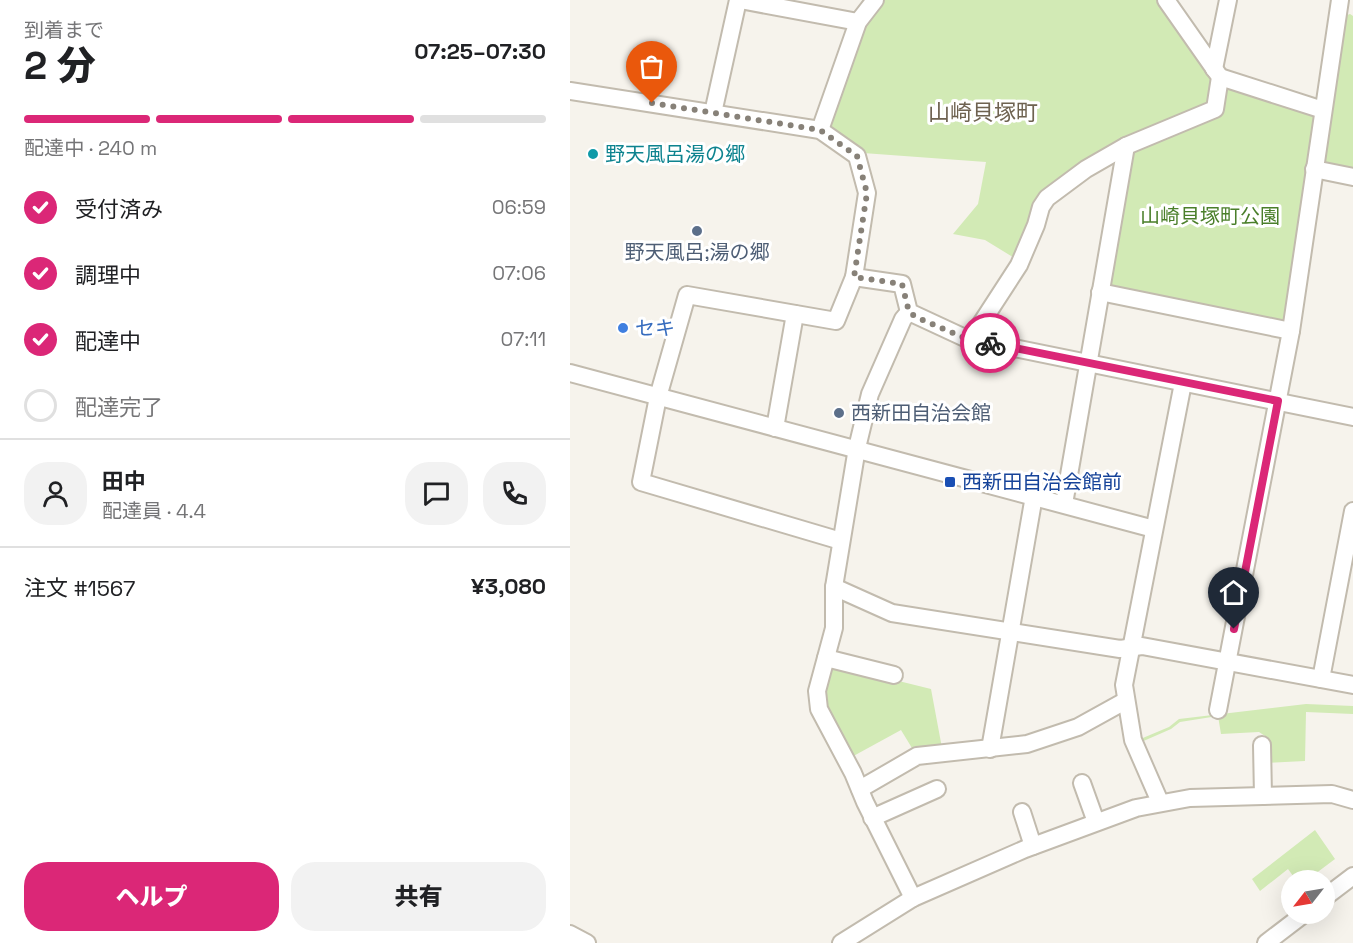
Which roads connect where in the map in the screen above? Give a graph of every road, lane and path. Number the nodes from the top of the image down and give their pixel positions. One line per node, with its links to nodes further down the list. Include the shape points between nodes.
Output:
1 (739, 0): 6 (street); 10 (street)
2 (874, 0): 6 (street)
3 (1166, 0): 7 (street)
4 (1228, 0): 7 (street)
5 (1347, 3): 9 (street)
6 (858, 22): 11 (street)
7 (1217, 73): 9 (street); 12 (street, via 1215,109)
8 (570, 91): 10 (street)
9 (1323, 110): 13 (street)
10 (713, 113): 11 (street)
11 (820, 130): 15 (street, via 857,156 867,193)
12 (1126, 146): 16 (street); 20 (street, via 1047,198 1019,265)
13 (1314, 169): 14 (street); 19 (street)
14 (1353, 177)
15 (854, 277): 17 (street, via 902,284); 18 (street, via 836,321)
16 (1100, 292): 19 (street); 21 (street)
17 (909, 312): 20 (street); 28 (street, via 870,394)
18 (795, 314): 24 (street, via 687,295); 27 (street)
19 (1291, 331): 25 (street)
20 (971, 339): 21 (street)
21 (1090, 363): 23 (street); 30 (street)
22 (570, 373): 24 (street)
23 (1183, 383): 25 (street); 32 (street)
24 (658, 397): 27 (street); 33 (street, via 642,482)
25 (1278, 401): 26 (street); 38 (street)
26 (1353, 417)
27 (775, 428): 28 (street)
28 (857, 448): 29 (street); 33 (street)
29 (1035, 496): 30 (street); 35 (street)
30 (1064, 504): 32 (street)
31 (1353, 511): 40 (street)
32 (1155, 528): 36 (street)
33 (841, 541): 34 (street)
34 (834, 587): 35 (street, via 892,613); 37 (street, via 834,628)
35 (1011, 632): 36 (street); 45 (street)
36 (1131, 648): 38 (street, via 1142,646); 42 (street)
37 (826, 658): 39 (street); 47 (street, via 817,691 819,709)
38 (1227, 662): 40 (street); 43 (street)
39 (894, 675)
40 (1322, 679): 41 (street)
41 (1353, 685)
42 (1125, 700): 45 (street, via 1055,736); 51 (street, via 1133,740)
43 (1218, 710)
44 (1262, 746): 49 (street)
45 (990, 749): 47 (street, via 918,756)
46 (1082, 783): 54 (street)
47 (860, 789): 53 (street)
48 (937, 789): 53 (street)
49 (1263, 796): 50 (street, via 1332,794); 51 (street)
50 (1353, 800)
51 (1160, 802): 54 (street)
52 (1022, 812): 55 (street)
53 (872, 818): 58 (street)
54 (1096, 822): 55 (street)
55 (1033, 846): 58 (street)
56 (1353, 876): 57 (street)
57 (1335, 890)
58 (913, 898): 62 (street)
59 (1291, 924): 63 (street)
60 (570, 934): 61 (street)
61 (587, 943)
62 (842, 943)
63 (1266, 943)

